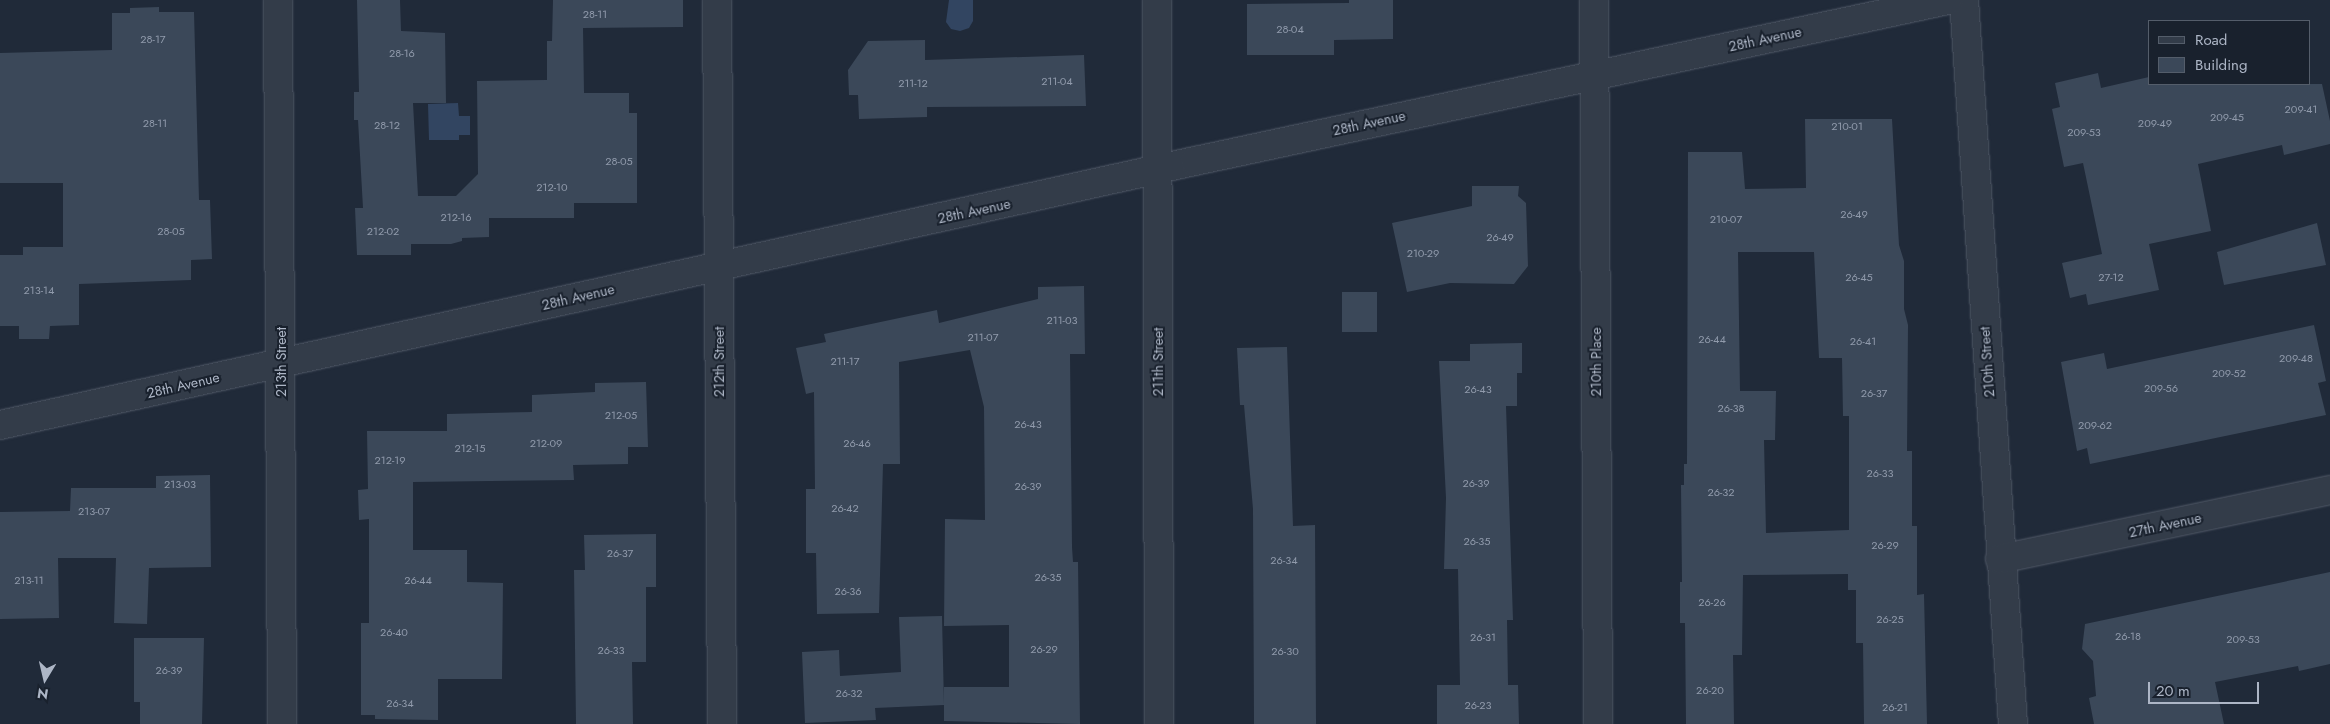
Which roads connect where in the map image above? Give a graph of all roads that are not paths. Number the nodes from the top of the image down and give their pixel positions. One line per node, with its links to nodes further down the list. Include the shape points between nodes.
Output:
1 (278, 0): 10 (street, 213th Street)
2 (717, 0): 9 (street, 212th Street)
3 (1156, 0): 8 (street, 211th Street)
4 (1594, 0): 7 (street, 210th Place)
5 (1948, 0): 7 (street, 28th Avenue)
6 (1964, 0): 13 (street, 210th Street)
7 (1594, 75): 8 (street, 28th Avenue); 17 (street, 210th Place)
8 (1158, 170): 9 (street, 28th Avenue); 16 (street, 211th Street)
9 (718, 266): 10 (street, 28th Avenue); 15 (street, 212th Street)
10 (281, 363): 11 (street, 28th Avenue); 14 (street, 213th Street)
11 (0, 426)
12 (2330, 490): 13 (street, 27th Avenue)
13 (2000, 559): 18 (street, 210th Street)
14 (282, 724)
15 (722, 724)
16 (1159, 724)
17 (1598, 724)
18 (2012, 724)

